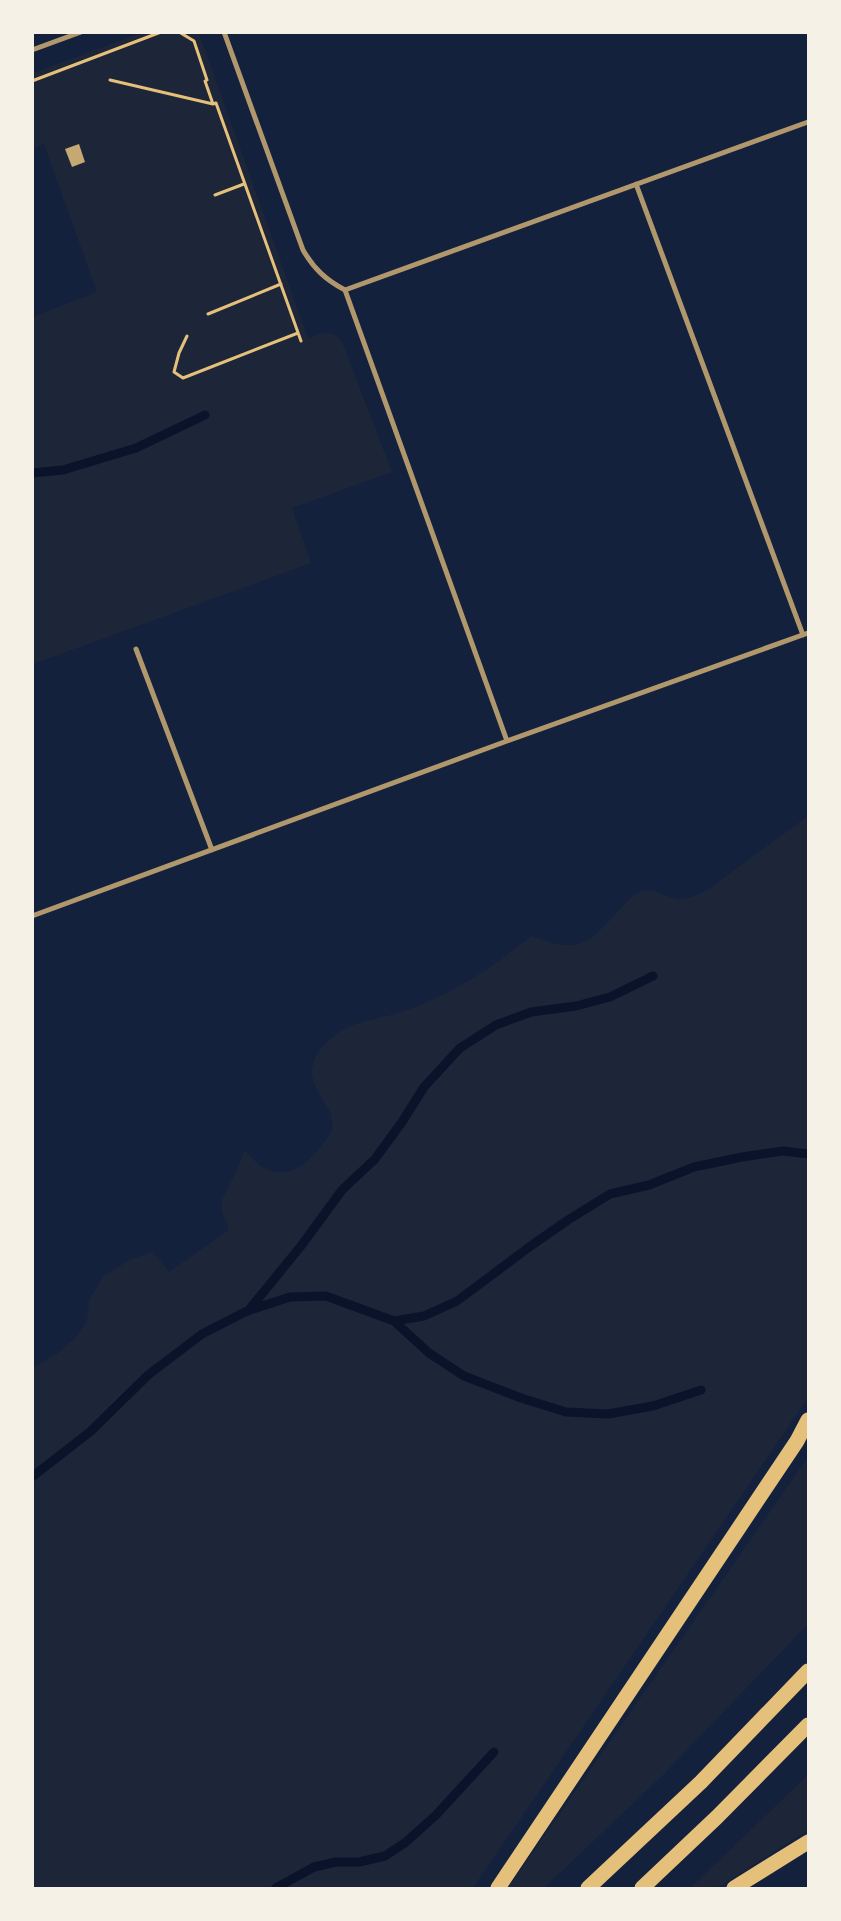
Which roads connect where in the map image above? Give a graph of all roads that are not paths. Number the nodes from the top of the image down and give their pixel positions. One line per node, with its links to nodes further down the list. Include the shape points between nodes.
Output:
1 (81, 32): 3 (street)
2 (224, 32): 6 (street, via 303,250 320,274)
3 (32, 50)
4 (808, 122): 5 (street)
5 (636, 184): 6 (street); 7 (street)
6 (345, 290): 9 (street)
7 (806, 634): 9 (street)
8 (136, 649): 10 (street)
9 (507, 741): 10 (street)
10 (212, 850): 11 (street)
11 (32, 916)
12 (808, 1420): 16 (highway)
13 (808, 1671): 17 (highway, via 700,1782)
14 (808, 1725): 18 (highway)
15 (808, 1842): 19 (highway)
16 (498, 1888)
17 (588, 1888)
18 (642, 1888)
19 (734, 1888)

